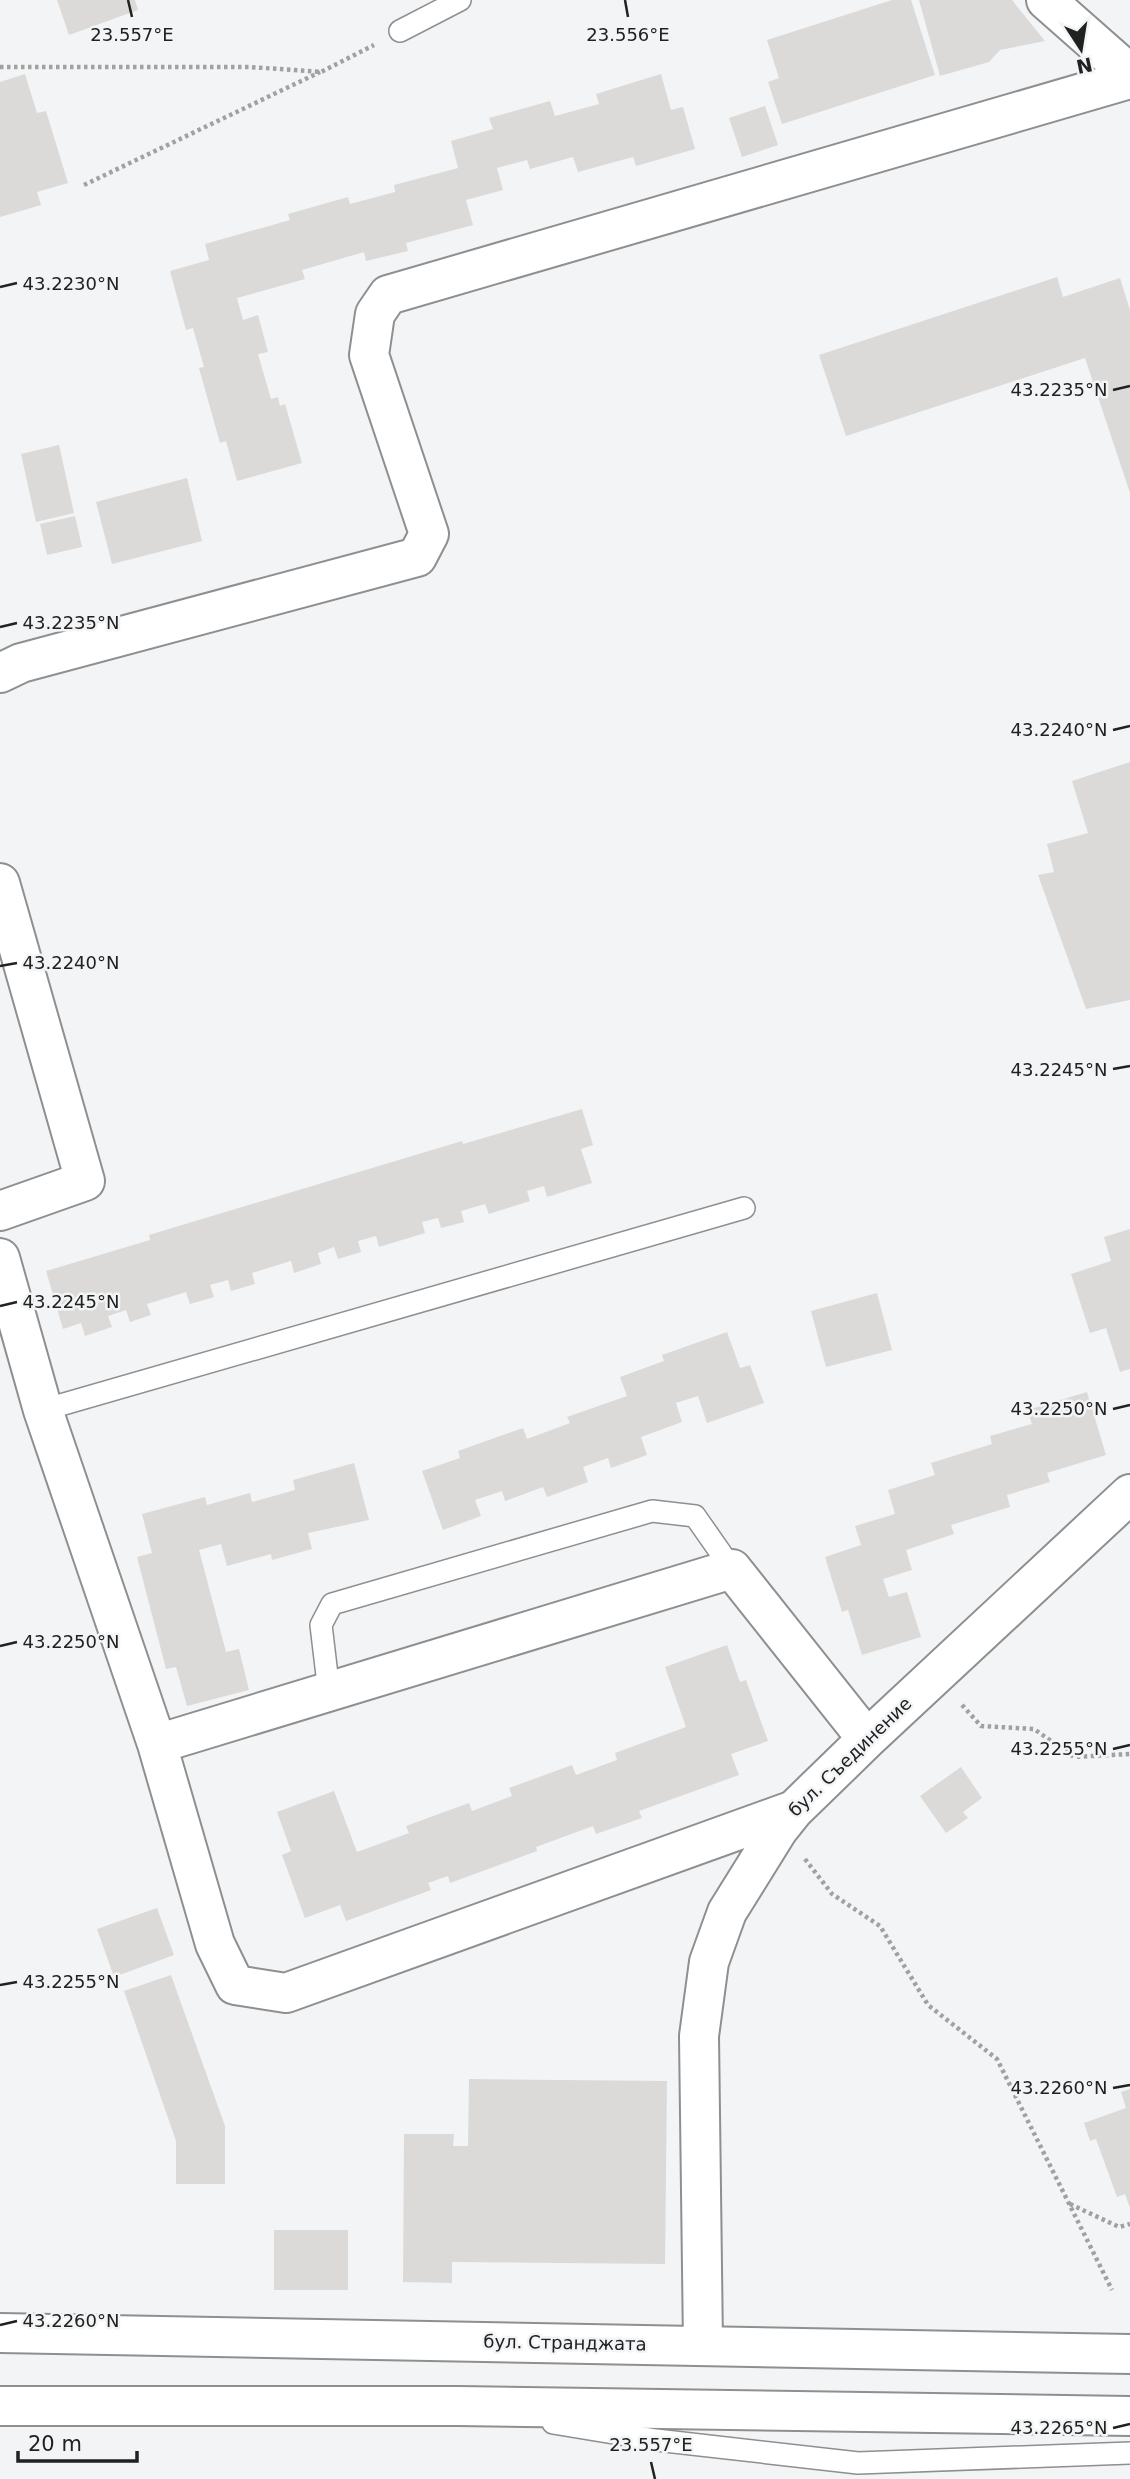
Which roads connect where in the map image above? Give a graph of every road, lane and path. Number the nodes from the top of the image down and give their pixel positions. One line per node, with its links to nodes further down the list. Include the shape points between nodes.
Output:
1 (460, 0): 3 (lane)
2 (1046, 0): 6 (street)
3 (401, 31): 5 (path)
4 (0, 67): 5 (path, via 250,67)
5 (321, 72): 7 (path)
6 (1130, 77): 8 (street, via 388,295 375,314 369,355 429,534 417,557 21,663)
7 (84, 185)
8 (0, 673)
9 (0, 883): 11 (street, via 85,1181)
10 (744, 1208): 13 (lane)
11 (0, 1210)
12 (0, 1258): 13 (street)
13 (43, 1410): 19 (street)
14 (1130, 1494): 16 (street, бул. Съединение)
15 (732, 1569): 17 (street); 17 (lane, via 695,1516 652,1511 332,1604 321,1625); 18 (street)
16 (935, 1676): 18 (street, бул. Съединение); 20 (path, via 981,1726 1034,1729 1074,1757)
17 (329, 1692): 19 (street)
18 (867, 1739): 21 (street, бул. Съединение)
19 (156, 1744): 21 (street, via 215,1944 234,1985 286,1993)
20 (1130, 1754)
21 (786, 1820): 22 (path, via 832,1894 880,1926 928,2005 997,2059); 26 (street, бул. Съединение, via 727,1912 709,1962 699,2036)
22 (1069, 2204): 23 (path, via 1119,2227); 24 (path)
23 (1130, 2224)
24 (1112, 2290)
25 (0, 2333): 26 (street, бул. Странджата)
26 (703, 2345): 27 (street, бул. Странджата)
27 (1130, 2354)
28 (0, 2406): 29 (street)
29 (458, 2406): 30 (street); 32 (lane)
30 (1130, 2416)
31 (1130, 2453): 32 (lane)
32 (858, 2471)

